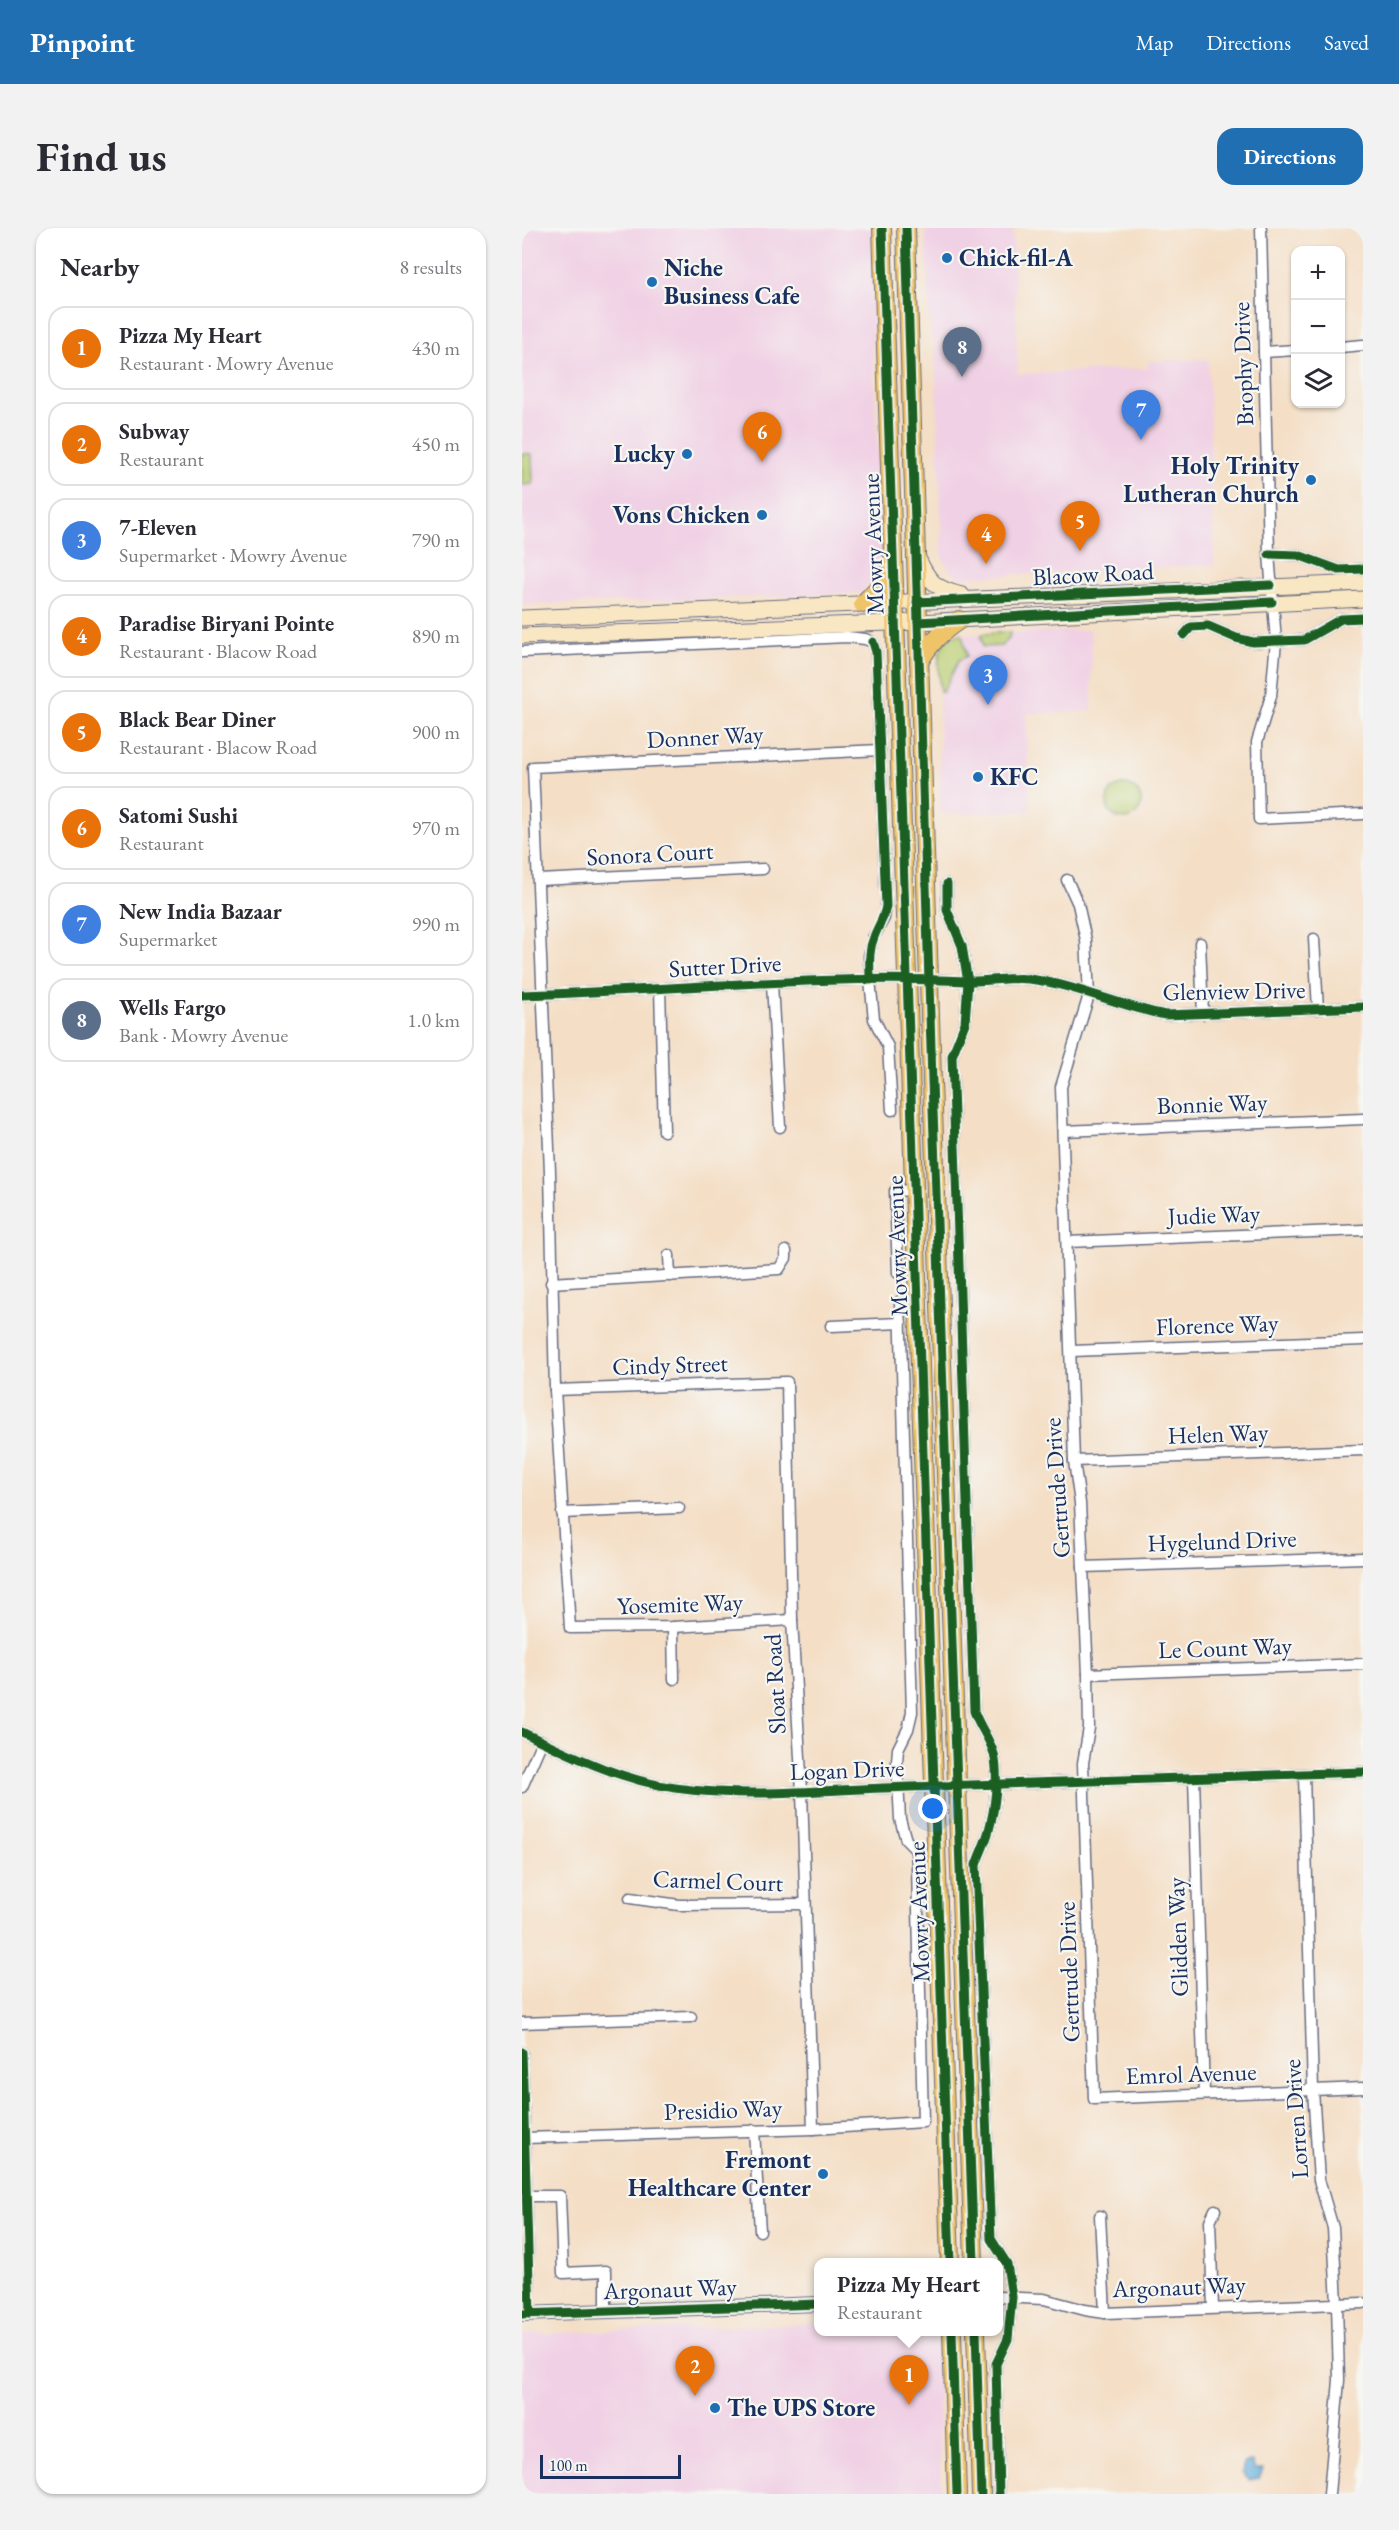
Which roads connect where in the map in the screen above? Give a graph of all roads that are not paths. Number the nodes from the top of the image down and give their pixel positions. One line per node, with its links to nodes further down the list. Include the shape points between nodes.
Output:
1 (882, 228): 5 (main road, Mowry Avenue)
2 (892, 228): 6 (main road, via 895,284 901,302)
3 (906, 228): 6 (main road, Mowry Avenue)
4 (1261, 228): 10 (street, Brophy Drive)
5 (884, 295): 11 (main road, via 898,309 900,372); 14 (main road, Mowry Avenue)
6 (909, 307): 11 (main road, Mowry Avenue)
7 (1363, 345): 8 (street)
8 (1345, 347)
9 (1291, 350): 10 (street)
10 (1264, 352): 13 (street, Brophy Drive)
11 (912, 430): 12 (main road, Mowry Avenue)
12 (916, 553): 18 (main road, via 925,574 939,588); 20 (main road, Mowry Avenue)
13 (1269, 555): 15 (street, via 1298,555 1339,570); 17 (street, Brophy Drive)
14 (893, 564): 22 (main road, Mowry Avenue); 23 (main road, via 884,582)
15 (1363, 569)
16 (1363, 583): 17 (main road, Blacow Road)
17 (1271, 585): 18 (main road, Blacow Road); 21 (street, Brophy Drive)
18 (985, 598): 20 (main road, Blacow Road)
19 (1363, 599): 21 (main road, Blacow Road)
20 (917, 602): 22 (main road, Blacow Road); 27 (main road, Mowry Avenue)
21 (1272, 602): 26 (main road, Blacow Road); 31 (street, Brophy Drive)
22 (894, 603): 23 (main road, Blacow Road); 28 (main road, Mowry Avenue)
23 (863, 604): 24 (main road, Blacow Road)
24 (522, 618)
25 (1363, 618): 31 (street, via 1341,619 1304,640)
26 (960, 620): 27 (main road, Blacow Road); 33 (main road, via 940,632)
27 (918, 622): 28 (main road, Blacow Road); 33 (main road, Mowry Avenue)
28 (895, 623): 30 (main road, Blacow Road); 43 (main road, Mowry Avenue)
29 (1184, 635): 31 (street, via 1191,627 1208,627 1236,639)
30 (522, 636)
31 (1276, 641): 35 (street, Brophy Drive, via 1271,696 1257,742 1259,819)
32 (522, 652): 34 (street, Mowry Avenue, via 865,639 873,642 876,652)
33 (920, 663): 42 (main road, Mowry Avenue)
34 (880, 750): 37 (street, Donner Way, via 532,766); 44 (street, Mowry Avenue, via 886,906 869,956)
35 (1363, 814)
36 (763, 869): 37 (street, Sonora Court)
37 (539, 880): 48 (street)
38 (1067, 880): 50 (street, Gertrude Drive, via 1078,904 1086,940)
39 (947, 884): 45 (street, via 947,910 962,946)
40 (1314, 939): 52 (street)
41 (1200, 943): 53 (street)
42 (930, 978): 43 (street, Sutter Drive); 45 (street, Glenview Drive); 91 (main road, Mowry Avenue)
43 (907, 979): 44 (street, Sutter Drive); 92 (main road, Mowry Avenue)
44 (870, 980): 46 (street, Sutter Drive); 54 (street, Mowry Avenue, via 871,1010 888,1047)
45 (968, 981): 50 (street, Glenview Drive, via 1027,979); 89 (street, via 967,1013 952,1056 974,1711 993,1752)
46 (772, 983): 47 (street, Sutter Drive); 56 (street)
47 (660, 989): 48 (street, Sutter Drive); 57 (street)
48 (542, 994): 49 (street, Sutter Drive); 64 (street)
49 (522, 995)
50 (1089, 995): 53 (street, Glenview Drive, via 1165,1015); 58 (street, Gertrude Drive, via 1061,1087)
51 (1363, 1007): 52 (street, Glenview Drive)
52 (1318, 1009): 53 (street, Glenview Drive)
53 (1203, 1014)
54 (892, 1110)
55 (1363, 1119): 58 (street, Bonnie Way)
56 (780, 1126)
57 (664, 1131)
58 (1063, 1131): 60 (street, Gertrude Drive)
59 (1363, 1230): 60 (street, Judie Way)
60 (1067, 1242): 69 (street, Gertrude Drive)
61 (786, 1251): 63 (street, via 779,1269)
62 (669, 1255): 63 (street)
63 (669, 1276): 64 (street)
64 (551, 1283): 71 (street)
65 (900, 1301): 66 (street, Mowry Avenue)
66 (901, 1323): 67 (street); 93 (street, Mowry Avenue, via 912,1712 898,1749)
67 (831, 1326)
68 (1363, 1340): 69 (street, Florence Way)
69 (1072, 1351): 73 (street, Gertrude Drive)
70 (787, 1382): 71 (street, Cindy Street); 78 (street, Sloat Road)
71 (555, 1390): 75 (street)
72 (1363, 1450): 73 (street, Helen Way)
73 (1074, 1461): 77 (street, Gertrude Drive)
74 (679, 1508): 75 (street)
75 (562, 1513): 79 (street, Yosemite Way, via 570,1628)
76 (1363, 1558): 77 (street, Hygelund Drive)
77 (1083, 1567): 81 (street, Gertrude Drive)
78 (792, 1620): 79 (street, Yosemite Way); 94 (street, Sloat Road)
79 (673, 1627): 82 (street)
80 (1363, 1664): 81 (street, Le Count Way)
81 (1088, 1674): 88 (street, Gertrude Drive)
82 (674, 1679)
83 (522, 1732): 84 (street, Logan Drive)
84 (542, 1741): 90 (street); 94 (street, Logan Drive, via 601,1768 673,1788)
85 (1363, 1772): 86 (street, Logan Drive)
86 (1304, 1774): 87 (street, Logan Drive); 101 (street, Lorren Drive)
87 (1194, 1778): 88 (street, Logan Drive); 102 (street, Glidden Way)
88 (1084, 1783): 89 (street, Logan Drive); 103 (street, Gertrude Drive)
89 (994, 1784): 91 (street, Logan Drive); 115 (street, via 988,1832 976,1865 991,2239 1007,2264)
90 (522, 1786)
91 (957, 1786): 92 (street, Logan Drive); 113 (main road, Mowry Avenue)
92 (934, 1787): 93 (street, Logan Drive); 112 (main road, Mowry Avenue)
93 (898, 1788): 94 (street, Logan Drive); 104 (street, Mowry Avenue, via 906,1840 916,1850)
94 (802, 1792): 96 (street, Sloat Road)
95 (630, 1898): 96 (street, Carmel Court, via 679,1905)
96 (804, 1904): 105 (street, Sloat Road)
97 (691, 2017): 98 (street)
98 (522, 2023)
99 (522, 2052): 107 (street)
100 (1363, 2088): 101 (street, Emrol Avenue)
101 (1313, 2090): 102 (street, Emrol Avenue); 116 (street, Lorren Drive, via 1319,2180 1333,2228)
102 (1204, 2094): 103 (street, Emrol Avenue)
103 (1094, 2099)
104 (923, 2122): 105 (street, Presidio Way)
105 (813, 2128): 106 (street, Presidio Way)
106 (754, 2130): 107 (street, Presidio Way); 111 (street)
107 (525, 2138): 108 (street)
108 (525, 2192): 120 (street, via 560,2196 563,2273 606,2271); 122 (street)
109 (1215, 2210): 119 (street, via 1210,2221)
110 (1100, 2216): 121 (street)
111 (760, 2231)
112 (950, 2258)
113 (974, 2258)
114 (1003, 2297): 115 (street, Argonaut Way)
115 (1012, 2297): 121 (street, Argonaut Way, via 1044,2299); 127 (street, via 1008,2339 996,2364)
116 (1337, 2303): 117 (street, Argonaut Way); 119 (street, Argonaut Way); 128 (street, Lorren Drive, via 1339,2380)
117 (1363, 2303)
118 (814, 2304): 120 (street, Argonaut Way)
119 (1213, 2308): 121 (street, Argonaut Way)
120 (606, 2311): 122 (street, Argonaut Way)
121 (1105, 2313)
122 (526, 2314)
123 (952, 2336): 125 (main road)
124 (976, 2336): 126 (main road)
125 (957, 2494)
126 (981, 2494)
127 (999, 2494)
128 (1329, 2494)

